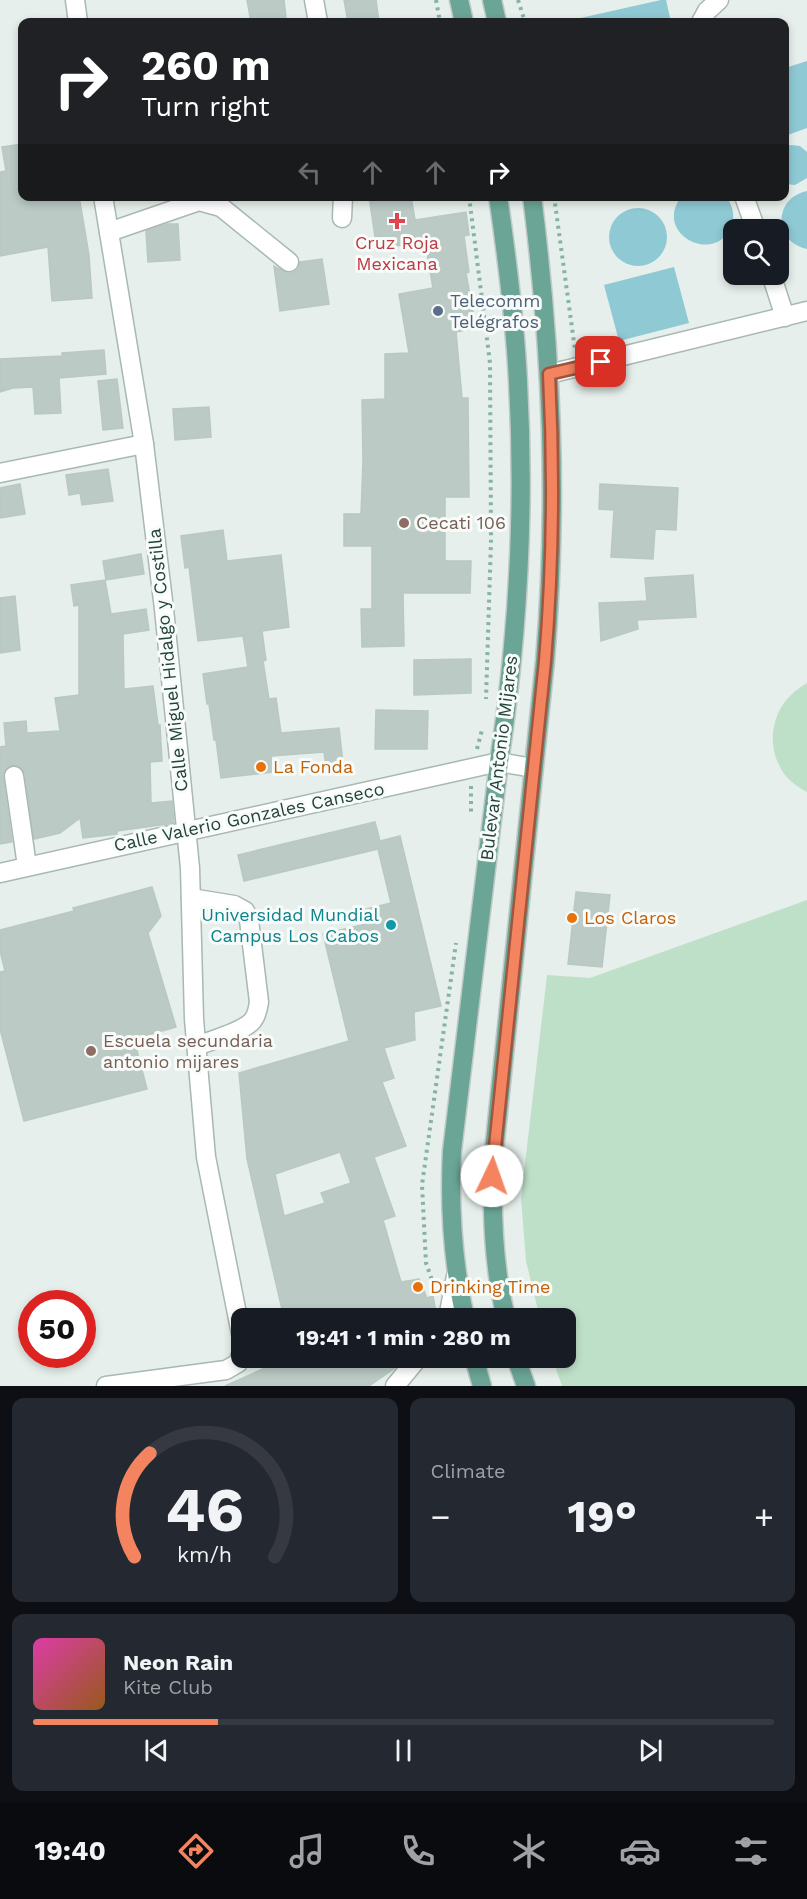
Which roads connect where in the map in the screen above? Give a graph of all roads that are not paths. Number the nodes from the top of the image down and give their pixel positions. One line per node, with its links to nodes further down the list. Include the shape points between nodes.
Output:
1 (75, 0): 6 (street)
2 (314, 0): 7 (street)
3 (459, 0): 8 (main road)
4 (492, 0): 9 (main road)
5 (719, 0): 10 (street)
6 (77, 18)
7 (317, 18)
8 (463, 18)
9 (496, 18)
10 (704, 18)
11 (104, 201): 18 (street, Calle Miguel Hidalgo y Costilla)
12 (343, 201): 16 (street)
13 (499, 201): 26 (main road, Bulevar Antonio Mijares, via 518,381 520,486 516,606)
14 (533, 201): 23 (main road, Bulevar Antonio Mijares)
15 (746, 201): 17 (street)
16 (342, 218)
17 (752, 219)
18 (109, 232): 19 (street, via 199,201 220,207); 24 (street, Calle Miguel Hidalgo y Costilla)
19 (289, 262)
20 (775, 285): 22 (street)
21 (807, 312): 22 (street)
22 (785, 317): 23 (street)
23 (549, 374): 27 (main road, Bulevar Antonio Mijares, via 551,584)
24 (144, 444): 25 (street); 29 (street, Calle Miguel Hidalgo y Costilla)
25 (0, 473)
26 (499, 762): 27 (street); 29 (street, Calle Valerio Gonzales Canseco); 34 (main road, Bulevar Antonio Mijares, via 452,1151)
27 (533, 768): 38 (main road, Bulevar Antonio Mijares, via 493,1168 495,1237)
28 (14, 776): 30 (street)
29 (186, 831): 30 (street, Calle Valerio Gonzales Canseco); 32 (street, Calle Miguel Hidalgo y Costilla)
30 (27, 866): 31 (street, Calle Valerio Gonzales Canseco)
31 (0, 873)
32 (191, 897): 33 (street, Calle Miguel Hidalgo y Costilla); 33 (street, via 234,905 245,911 259,1002 252,1022)
33 (197, 1046): 35 (street, Calle Miguel Hidalgo y Costilla, via 206,1157)
34 (456, 1276): 36 (street); 37 (main road, Bulevar Antonio Mijares)
35 (236, 1308)
36 (450, 1308)
37 (463, 1308)
38 (505, 1308)
39 (231, 1367): 43 (street)
40 (411, 1368): 44 (street)
41 (477, 1368): 45 (main road)
42 (520, 1368): 46 (main road)
43 (106, 1386)
44 (395, 1386)
45 (482, 1386)
46 (526, 1386)

